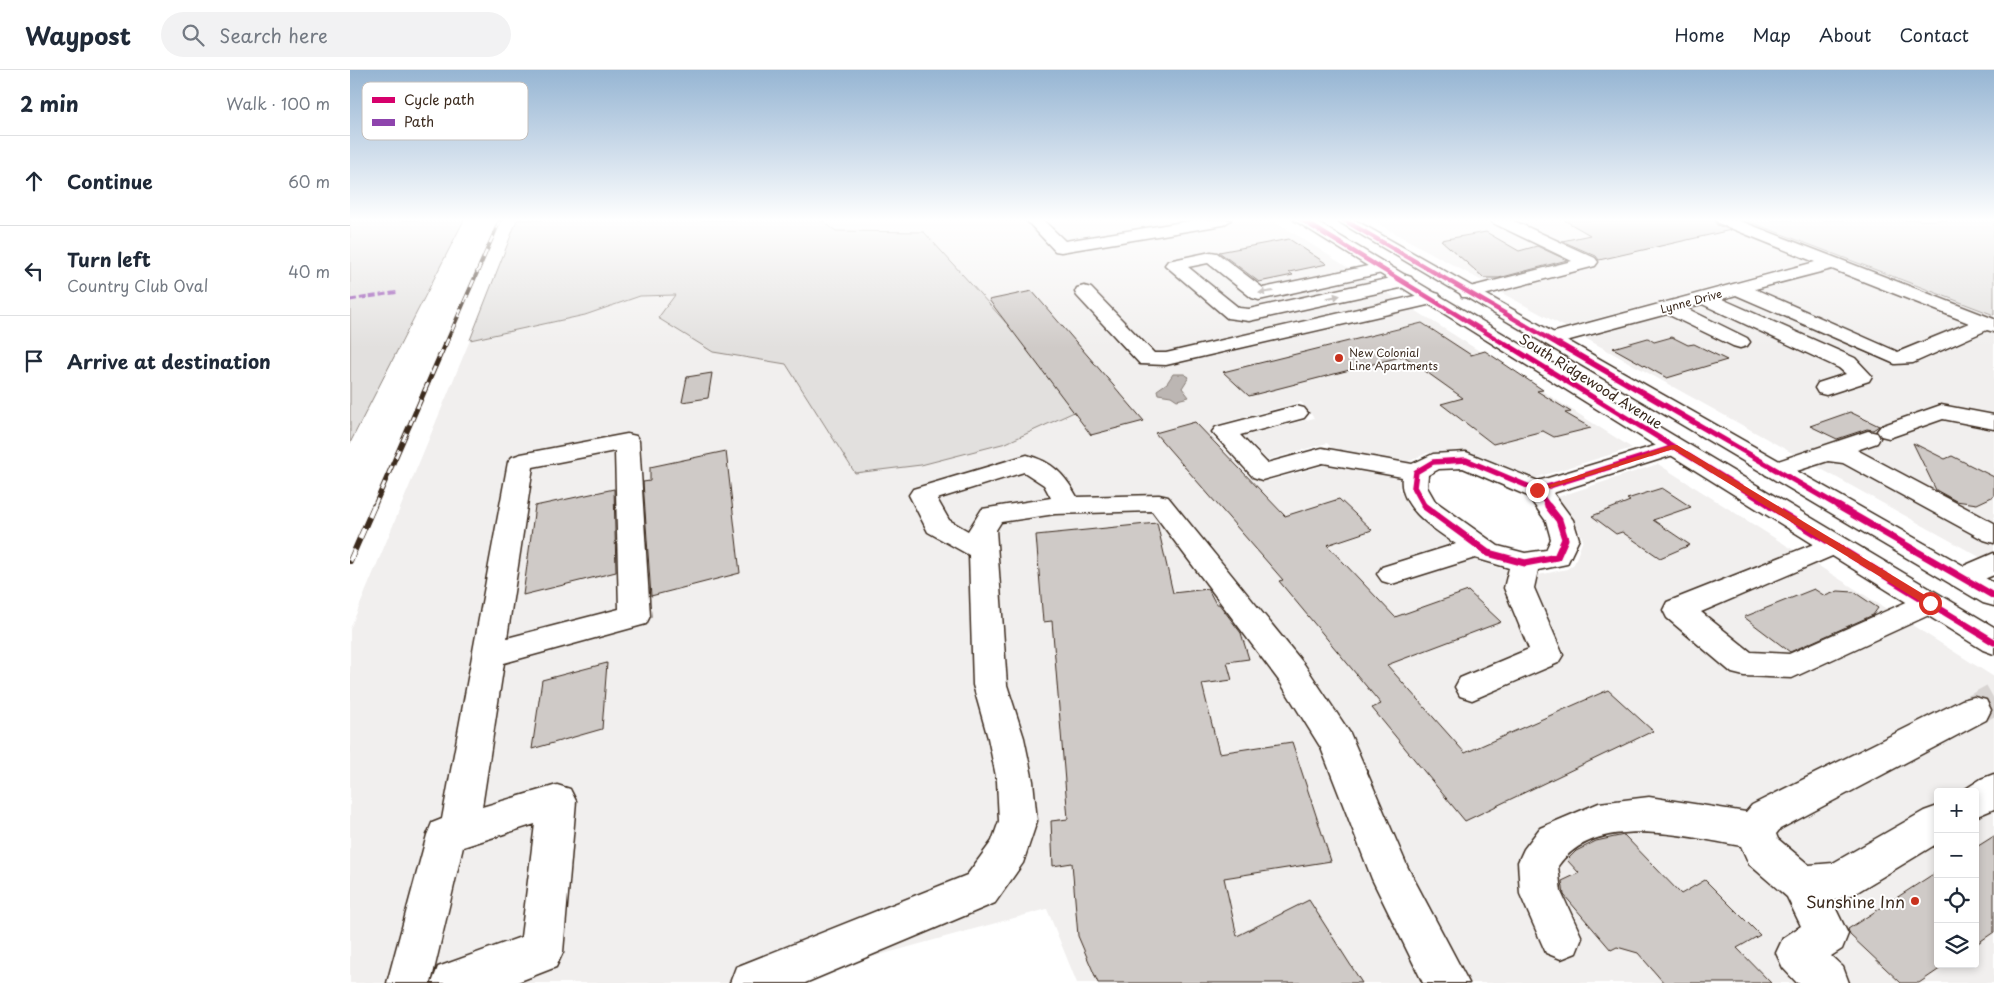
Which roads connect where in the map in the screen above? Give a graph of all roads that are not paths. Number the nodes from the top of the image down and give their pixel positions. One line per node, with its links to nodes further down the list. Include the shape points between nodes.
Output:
1 (1185, 263): 8 (street, one-way to 8, via 1174,265 1234,314 1249,315)
2 (1218, 263): 7 (street, one-way to 2, via 1259,294)
3 (1373, 263): 7 (street, South Ridgewood Avenue)
4 (1417, 263): 11 (street, South Ridgewood Avenue)
5 (1587, 263): 11 (street)
6 (1832, 263): 9 (street, Lynne Drive); 15 (street)
7 (1382, 268): 8 (street, South Ridgewood Avenue)
8 (1405, 281): 13 (street, South Ridgewood Avenue)
9 (1736, 288): 12 (street, Lynne Drive); 15 (street, via 1895,358 1905,358)
10 (1084, 292): 13 (street, via 1148,359 1166,359)
11 (1469, 293): 16 (street, South Ridgewood Avenue)
12 (1703, 297): 14 (street, Lynne Drive); 18 (street, via 1847,363 1861,376)
13 (1432, 298): 21 (street, South Ridgewood Avenue)
14 (1668, 307): 16 (street, Lynne Drive); 17 (street)
15 (1990, 325)
16 (1551, 339): 23 (street, South Ridgewood Avenue)
17 (1740, 342)
18 (1826, 388)
19 (1296, 413): 24 (street, via 1224,432 1262,472 1322,455)
20 (1994, 422): 22 (street, via 1941,412)
21 (1674, 447): 25 (street); 28 (street, South Ridgewood Avenue)
22 (1826, 453): 23 (street); 27 (street, via 1849,456)
23 (1776, 470): 34 (street, South Ridgewood Avenue)
24 (1416, 472): 25 (street, via 1433,462 1466,460); 29 (street, via 1414,487 1424,506)
25 (1537, 490): 31 (street, via 1559,520 1565,539 1557,557)
26 (1068, 505): 30 (street, via 992,515 982,530); 30 (street, via 1055,480 1027,463 922,494 938,526); 51 (street, via 1159,503 1292,673 1337,744 1392,879)
27 (1994, 534)
28 (1834, 544): 36 (street, South Ridgewood Avenue); 36 (street, via 1678,610 1744,664 1792,666)
29 (1478, 547): 31 (street); 33 (street)
30 (984, 550): 50 (street, via 990,685 1015,781 1018,821 1008,850 981,889)
31 (1525, 563): 39 (street, via 1519,588 1547,655)
32 (1994, 563): 34 (street)
33 (1392, 574)
34 (1962, 578): 35 (street, South Ridgewood Avenue)
35 (1994, 596)
36 (1930, 603): 37 (street, South Ridgewood Avenue)
37 (1994, 642)
38 (489, 655): 38 (street, via 521,462 627,441 634,616); 44 (street)
39 (1472, 687)
40 (1974, 710): 45 (street, via 1766,817)
41 (1994, 790): 42 (street)
42 (1979, 799)
43 (1934, 825): 46 (street, via 1840,881)
44 (459, 831): 48 (street, via 446,835); 49 (street, via 557,801 541,952)
45 (1755, 831): 46 (street, via 1763,851); 47 (street, via 1649,814 1599,820 1554,840 1538,862 1541,894)
46 (1801, 884): 52 (street, via 1827,934 1798,953)
47 (1561, 938)
48 (409, 983)
49 (454, 983)
50 (752, 983)
51 (1447, 983)
52 (1827, 983)

